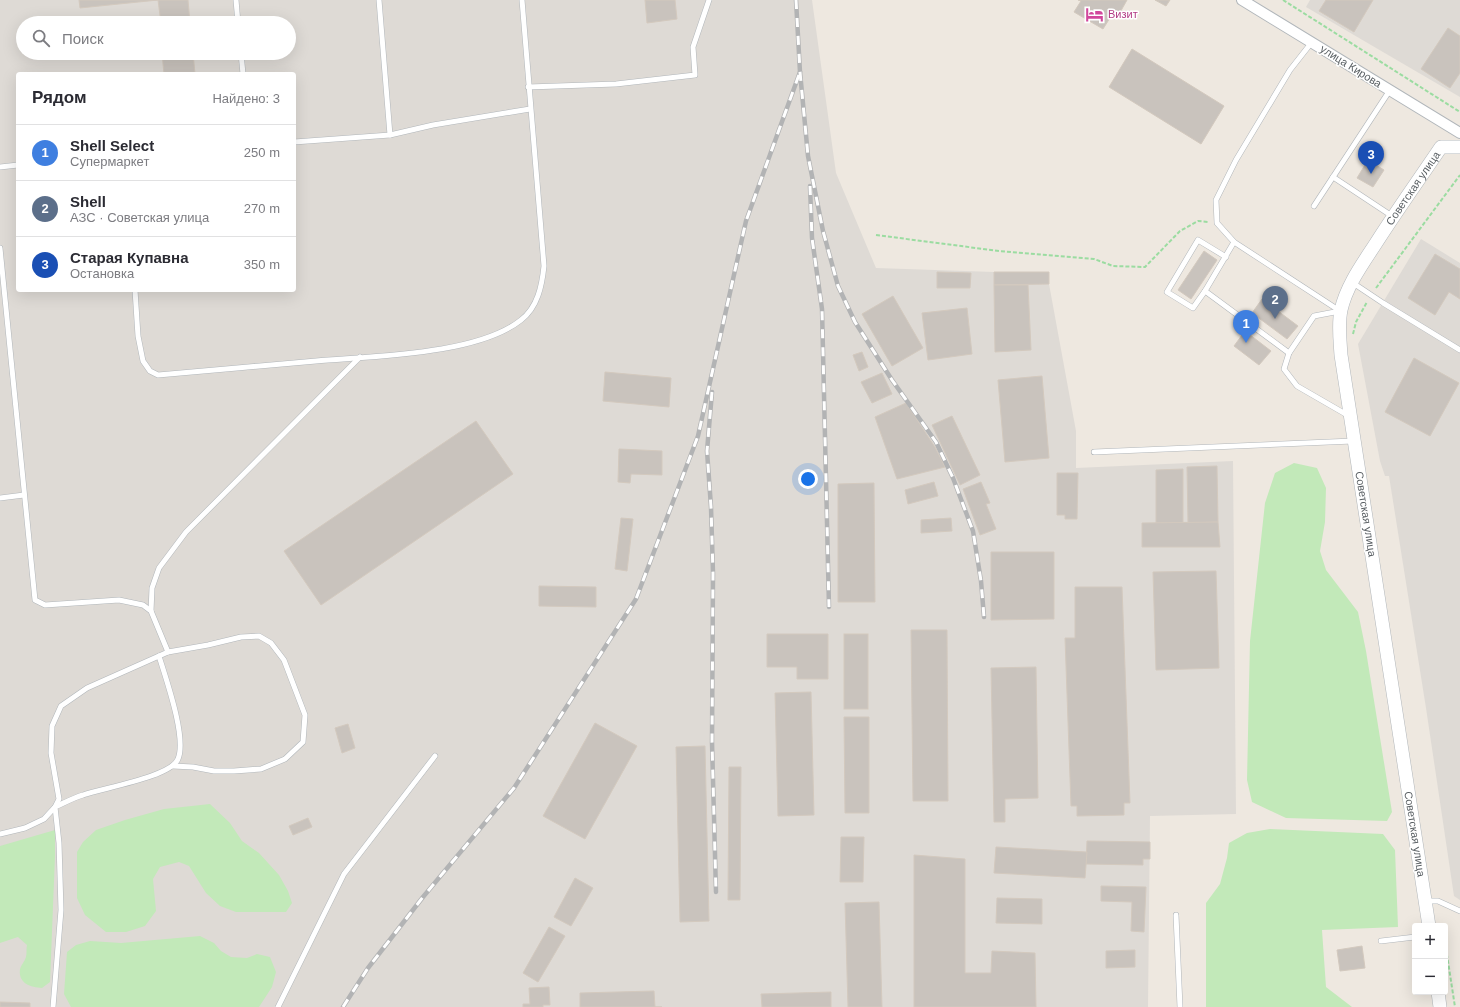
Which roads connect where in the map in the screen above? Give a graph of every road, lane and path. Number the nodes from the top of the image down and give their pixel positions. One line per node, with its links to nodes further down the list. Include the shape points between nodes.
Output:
1 (236, 0): 7 (lane)
2 (380, 0): 16 (lane)
3 (522, 0): 11 (lane)
4 (709, 0): 11 (lane, via 693,47 695,75 616,84)
5 (1242, 0): 8 (street, улица Кирова)
6 (1283, 0): 14 (path)
7 (237, 16)
8 (1312, 42): 12 (street, улица Кирова); 25 (lane, via 1290,70 1236,160 1216,200)
9 (242, 60): 10 (lane)
10 (243, 72)
11 (528, 87): 13 (lane)
12 (1390, 90): 15 (street, улица Кирова); 22 (lane)
13 (530, 109): 16 (lane); 37 (lane, via 544,266 542,286 533,308 522,320 499,333 473,342 426,352)
14 (1460, 112)
15 (1460, 133)
16 (390, 135): 17 (lane)
17 (296, 142)
18 (1460, 147): 24 (street, Советская улица, via 1442,147)
19 (16, 165): 20 (lane)
20 (0, 167)
21 (1460, 176): 33 (path)
22 (1334, 177): 23 (lane); 24 (lane)
23 (1314, 206)
24 (1393, 216): 30 (street, Советская улица)
25 (1218, 223): 26 (path, via 1198,221 1180,232 1146,267 1113,266 1094,260); 27 (lane)
26 (876, 235)
27 (1234, 242): 29 (lane); 34 (lane)
28 (0, 248): 41 (lane)
29 (1226, 257): 31 (lane); 31 (lane, via 1198,240 1167,292 1193,308)
30 (1352, 282): 33 (lane); 34 (street, Советская улица)
31 (1204, 291): 36 (lane)
32 (135, 292): 37 (lane, via 138,336 143,361 150,371 158,375)
33 (1371, 296): 35 (lane)
34 (1341, 311): 36 (lane, via 1314,316); 38 (street, Советская улица, via 1341,355)
35 (1460, 350)
36 (1289, 352): 38 (lane, via 1284,369 1297,386)
37 (360, 357): 43 (lane, via 186,532 159,568 152,588)
38 (1351, 417): 39 (street, Советская улица)
39 (1354, 441): 40 (lane); 50 (street, Советская улица)
40 (1094, 452)
41 (24, 495): 42 (lane); 43 (lane, via 35,600 45,605 119,600 143,606)
42 (0, 498)
43 (151, 611): 44 (lane)
44 (168, 652): 45 (lane); 47 (lane, via 240,637 259,636 271,643 284,660 306,715 303,742 286,759 261,769 214,771)
45 (159, 656): 47 (lane, via 177,720 181,747 178,760); 48 (lane, via 87,688 61,706 52,726 51,753 59,799)
46 (435, 756): 59 (lane, via 344,874)
47 (173, 766): 48 (lane, via 156,774 83,795)
48 (55, 807): 49 (lane, via 44,819 25,828); 58 (lane, via 61,910)
49 (0, 834)
50 (1425, 901): 51 (lane, via 1438,900); 53 (street, Советская улица)
51 (1460, 911)
52 (1176, 915): 60 (lane)
53 (1429, 923)
54 (1412, 937): 55 (lane)
55 (1381, 941)
56 (1448, 959): 62 (path)
57 (1438, 995): 61 (street)
58 (53, 1007)
59 (278, 1007)
60 (1180, 1007)
61 (1440, 1007)
62 (1455, 1007)

